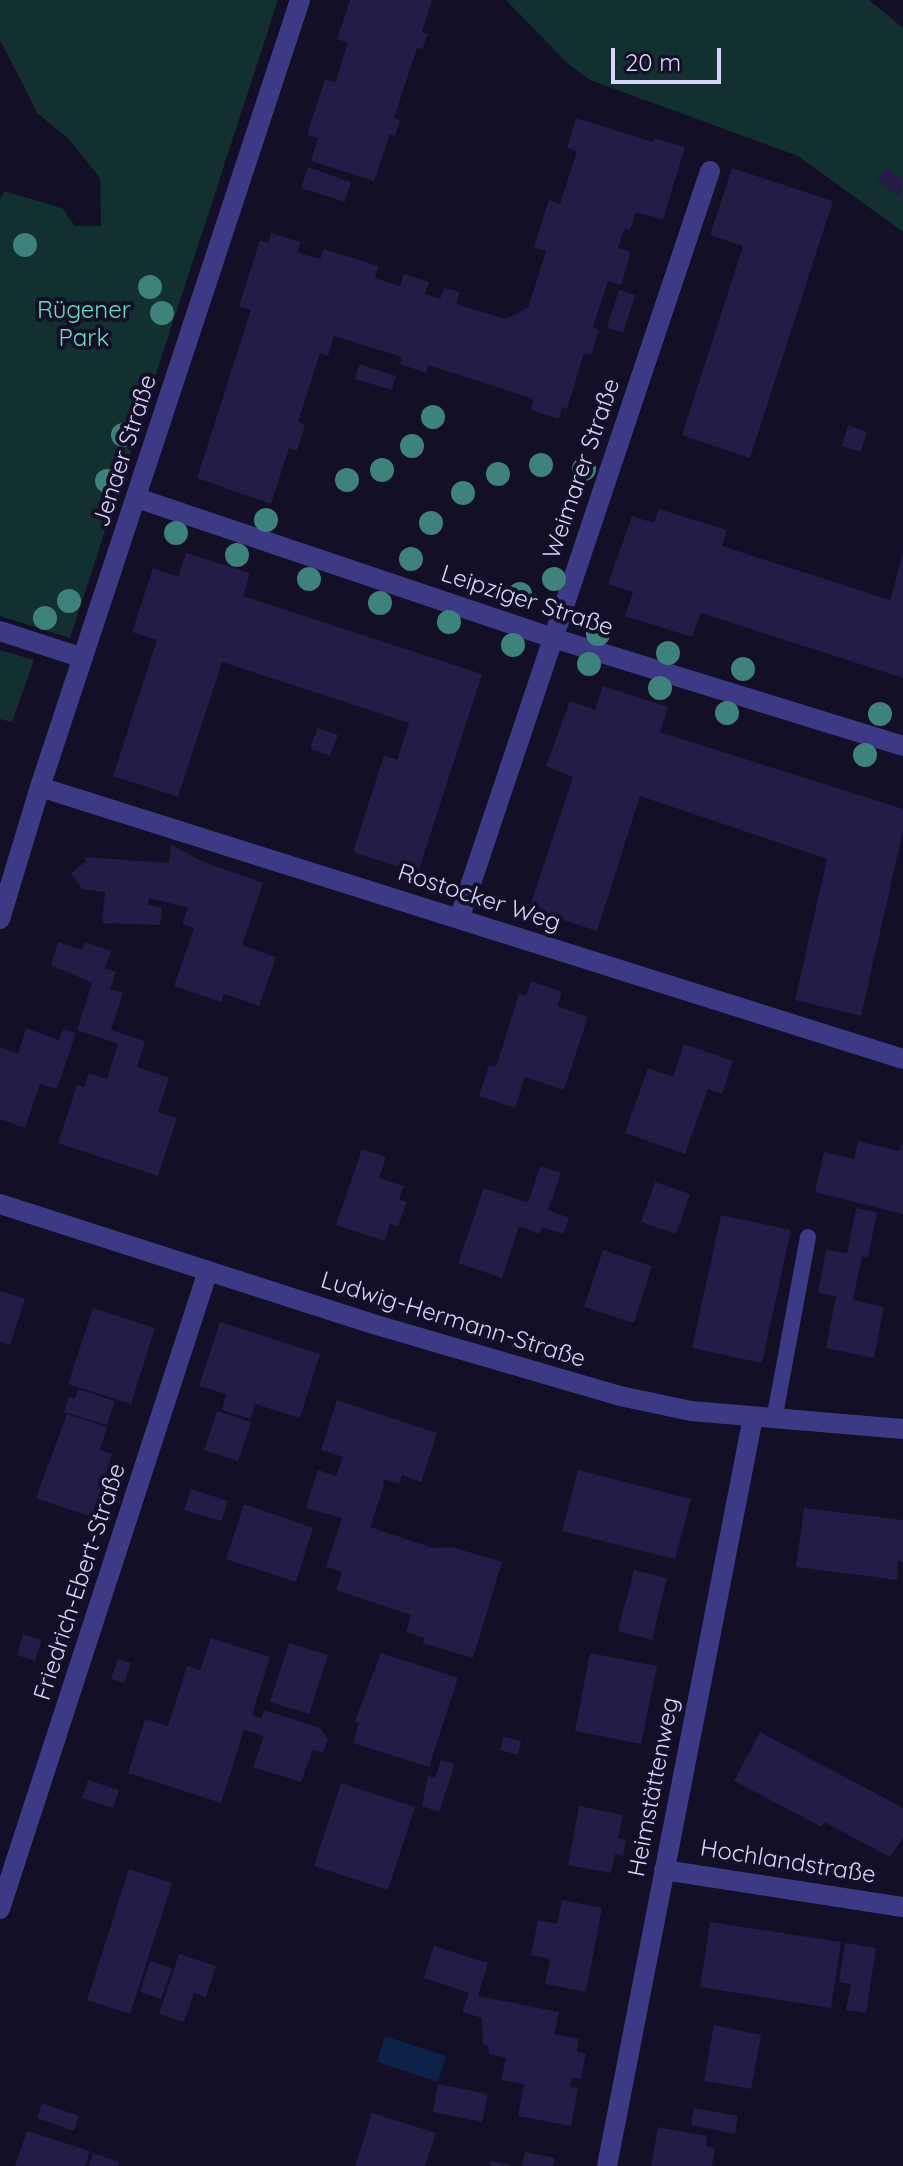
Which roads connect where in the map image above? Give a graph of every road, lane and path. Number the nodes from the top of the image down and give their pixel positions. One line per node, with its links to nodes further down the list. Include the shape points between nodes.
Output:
1 (300, 0): 3 (street, Jenaer Straße)
2 (710, 171): 5 (street, Weimarer Straße)
3 (137, 498): 5 (street, Leipziger Straße); 6 (street, Jenaer Straße)
4 (0, 631): 6 (street)
5 (553, 638): 7 (street, Leipziger Straße); 10 (street, Weimarer Straße)
6 (83, 658): 8 (street, Jenaer Straße)
7 (903, 746)
8 (40, 787): 9 (street, Jenaer Straße); 10 (street, Rostocker Weg)
9 (0, 919)
10 (459, 919): 11 (street, Rostocker Weg)
11 (903, 1059)
12 (0, 1204): 14 (street, Ludwig-Hermann-Straße)
13 (808, 1237): 16 (lane)
14 (208, 1271): 15 (street, Ludwig-Hermann-Straße, via 620,1396); 20 (street, Friedrich-Ebert-Straße)
15 (753, 1417): 16 (street, Ludwig-Hermann-Straße); 18 (street, Heimstättenweg)
16 (774, 1420): 17 (street, Ludwig-Hermann-Straße)
17 (903, 1429)
18 (664, 1870): 19 (street, Hochlandstraße); 21 (street, Heimstättenweg)
19 (903, 1907)
20 (0, 1909)
21 (607, 2166)

